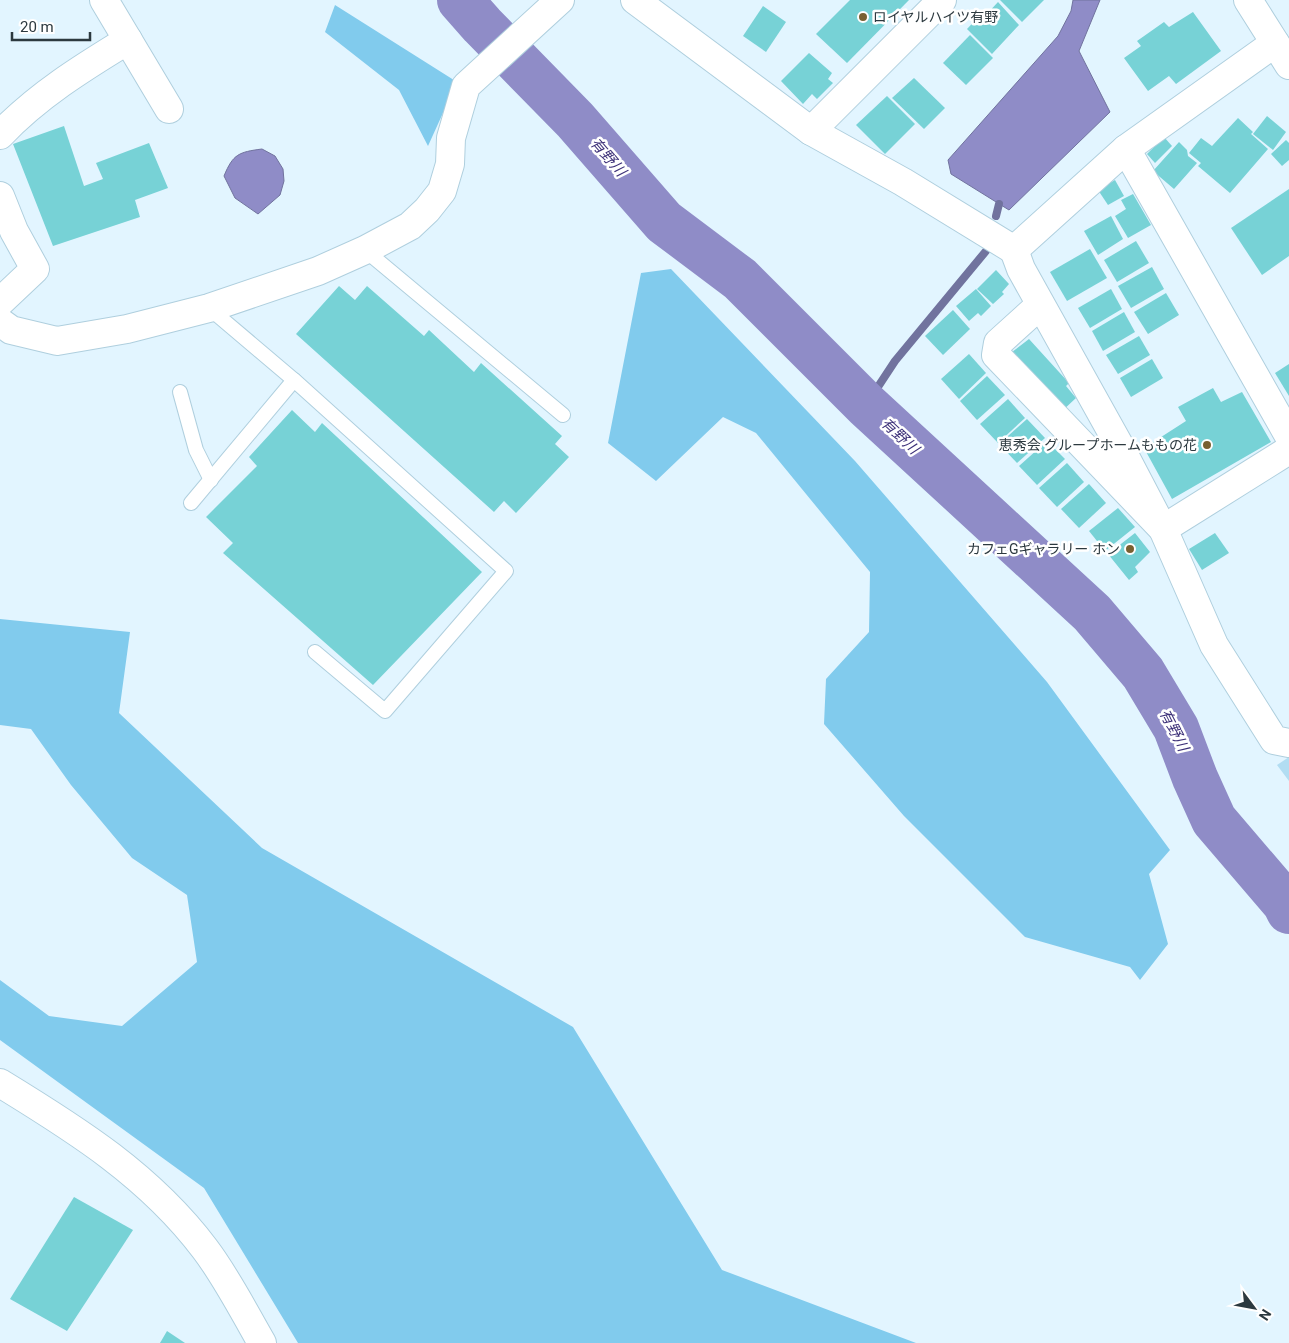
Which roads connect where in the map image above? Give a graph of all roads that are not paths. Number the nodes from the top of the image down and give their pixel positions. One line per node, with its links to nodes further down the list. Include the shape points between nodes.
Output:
1 (104, 0): 6 (street)
2 (560, 0): 13 (street, via 466,86 451,138 450,164 442,192 410,226)
3 (635, 0): 9 (street)
4 (942, 0): 9 (street)
5 (1248, 0): 7 (street)
6 (128, 40): 8 (street); 10 (street, via 64,80 16,117)
7 (1282, 54): 11 (street)
8 (169, 109)
9 (811, 131): 14 (street, via 903,182)
10 (0, 135)
11 (1126, 149): 14 (street); 23 (street)
12 (0, 196): 15 (street, via 14,231 35,269)
13 (365, 250): 17 (street, via 318,271); 21 (lane)
14 (1014, 250): 16 (street)
15 (0, 302)
16 (1040, 305): 22 (street); 24 (street, via 998,343 996,355)
17 (209, 308): 18 (street, via 127,329 57,341 11,330); 19 (lane)
18 (0, 322)
19 (294, 380): 26 (lane); 29 (lane, via 506,571 385,711)
20 (180, 392): 26 (lane, via 196,450)
21 (563, 415)
22 (1106, 420): 24 (street); 28 (street)
23 (1289, 436)
24 (1082, 443): 28 (street)
25 (1289, 450): 28 (street)
26 (211, 480): 27 (lane)
27 (191, 503)
28 (1163, 529): 30 (street, via 1214,645 1274,740)
29 (315, 652)
30 (1289, 743)
31 (0, 1083): 32 (street, via 99,1146 172,1210 206,1249)
32 (262, 1343)

